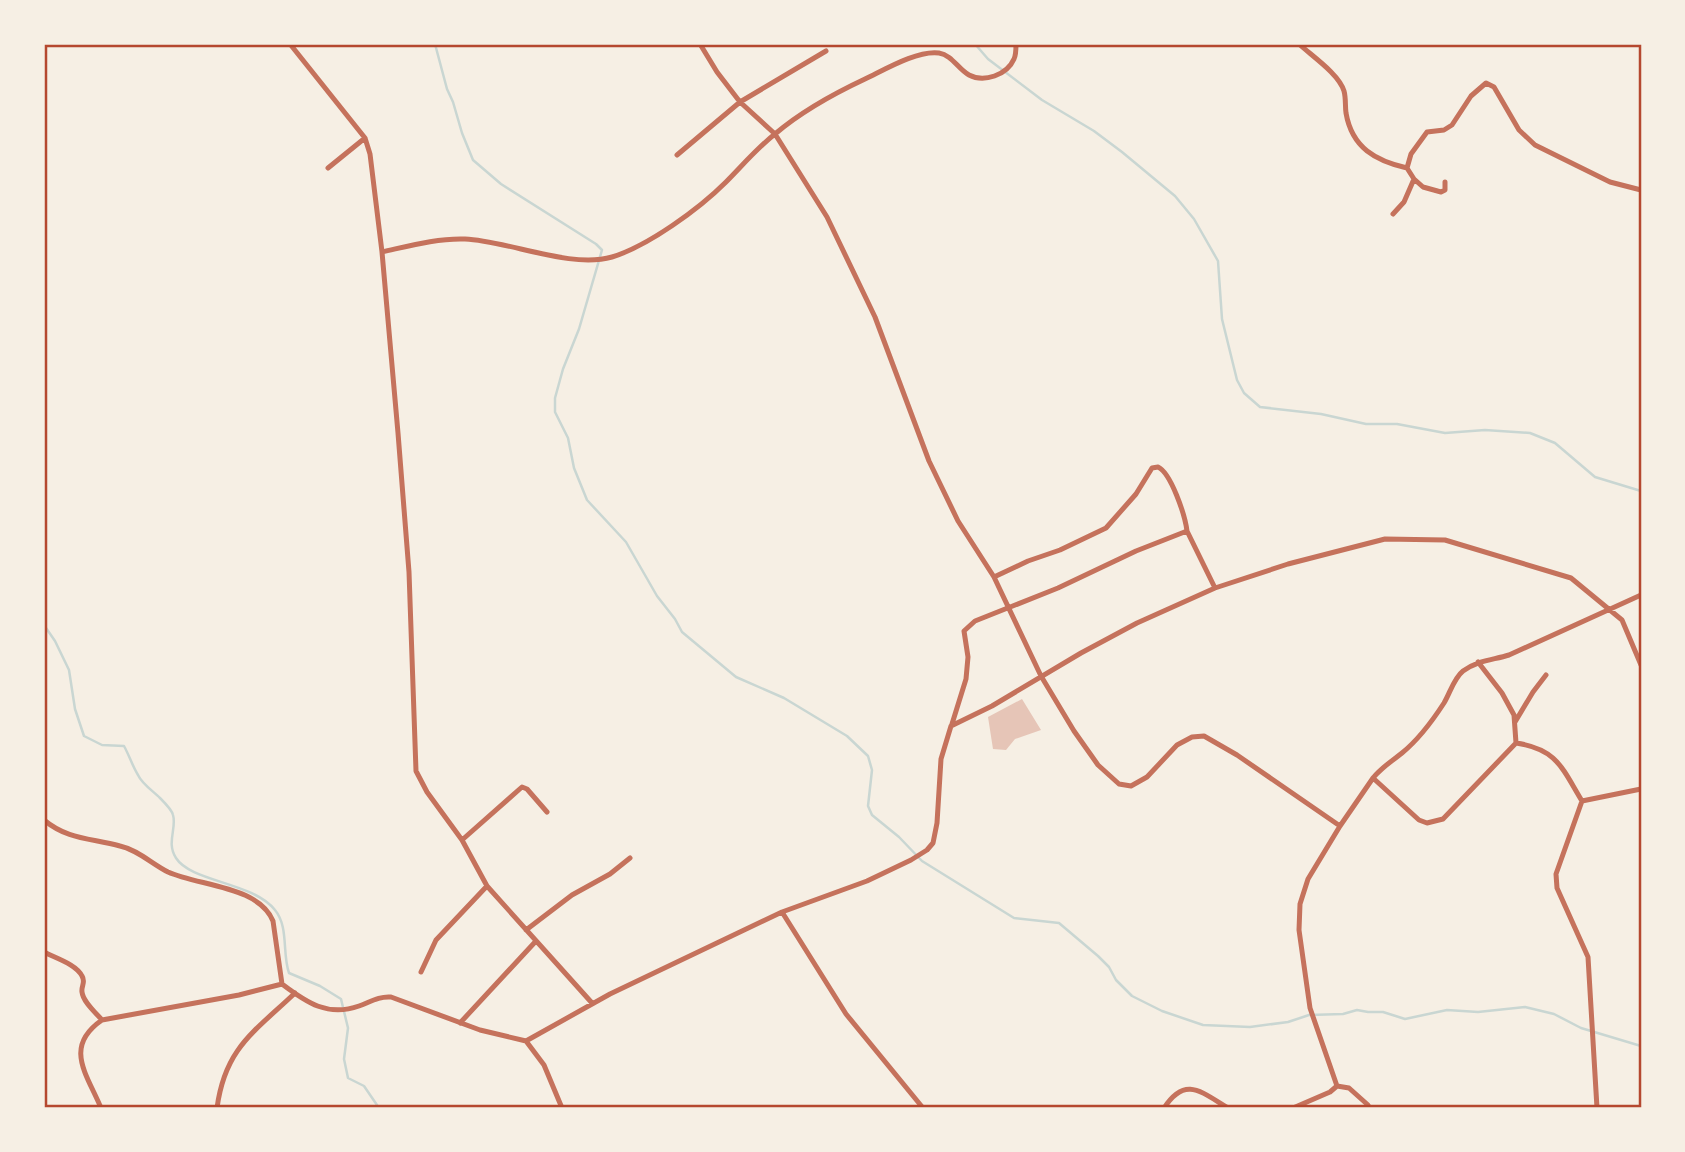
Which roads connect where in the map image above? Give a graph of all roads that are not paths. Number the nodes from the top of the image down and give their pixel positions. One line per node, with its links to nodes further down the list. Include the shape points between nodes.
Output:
1 (290, 44): 8 (street)
2 (700, 44): 6 (street)
3 (1016, 44): 7 (street, via 1015,58 1003,73 979,78 937,52 908,59 811,107)
4 (1299, 44): 11 (street, via 1344,90 1346,115 1357,139 1373,157)
5 (825, 51): 6 (street)
6 (740, 102): 7 (street); 9 (street)
7 (775, 134): 16 (street, via 697,207 640,246 604,259 548,255 465,239); 18 (street, via 827,217 875,317 929,461 958,521)
8 (365, 138): 10 (street); 16 (street)
9 (677, 155)
10 (328, 168)
11 (1407, 168): 12 (street); 14 (street, via 1427,132 1444,131 1452,125 1471,96 1489,83 1519,130 1535,145 1610,182)
12 (1414, 180): 13 (street, via 1441,192); 15 (street)
13 (1446, 182)
14 (1641, 190)
15 (1393, 214)
16 (382, 252): 36 (street, via 409,572 416,771)
17 (1187, 531): 18 (street, via 1166,472 1152,468 1105,528); 19 (street); 21 (street)
18 (994, 577): 21 (street)
19 (1215, 588): 22 (street, via 1362,543 1445,540 1571,578); 26 (street, via 1137,623)
20 (1641, 595): 22 (street)
21 (1008, 606): 26 (street); 28 (street, via 964,631 966,679)
22 (1612, 610): 23 (street, via 1509,655); 24 (street, via 1622,620)
23 (1478, 662): 27 (street, via 1502,693); 30 (street, via 1457,676 1438,713 1404,752)
24 (1641, 665)
25 (1546, 675): 27 (street)
26 (1041, 676): 28 (street); 35 (street, via 1098,765 1119,783 1131,786 1147,777 1177,745 1204,736)
27 (1515, 722): 29 (street)
28 (951, 726): 39 (street, via 940,759 933,843 911,860 867,881)
29 (1516, 743): 30 (street, via 1433,823 1419,820); 32 (street, via 1544,750 1561,767)
30 (1373, 778): 35 (street)
31 (1641, 789): 32 (street)
32 (1581, 801): 59 (street, via 1556,874 1557,888 1588,957)
33 (547, 812): 36 (street, via 522,788)
34 (44, 820): 44 (street, via 60,833 121,846 168,872 222,887 262,905 273,921)
35 (1340, 826): 50 (street, via 1317,861 1300,904 1299,930 1310,1008)
36 (461, 840): 38 (street)
37 (631, 858): 40 (street)
38 (487, 886): 40 (street); 43 (street, via 436,940)
39 (782, 912): 46 (street); 55 (street, via 846,1014)
40 (526, 930): 41 (street)
41 (536, 941): 46 (street); 48 (street)
42 (44, 952): 47 (street, via 82,976 84,998)
43 (421, 972)
44 (282, 984): 45 (street); 47 (street)
45 (295, 993): 48 (street, via 337,1011 391,997); 53 (street, via 243,1041 220,1084)
46 (592, 1003): 49 (street)
47 (102, 1020): 52 (street, via 88,1029 81,1041 85,1070)
48 (460, 1023): 49 (street)
49 (526, 1041): 54 (street, via 544,1065)
50 (1337, 1086): 51 (street, via 1349,1088); 58 (street)
51 (1368, 1105)
52 (101, 1108)
53 (217, 1108)
54 (562, 1108)
55 (923, 1108)
56 (1164, 1108): 57 (street, via 1183,1088)
57 (1228, 1108)
58 (1293, 1108)
59 (1597, 1108)

